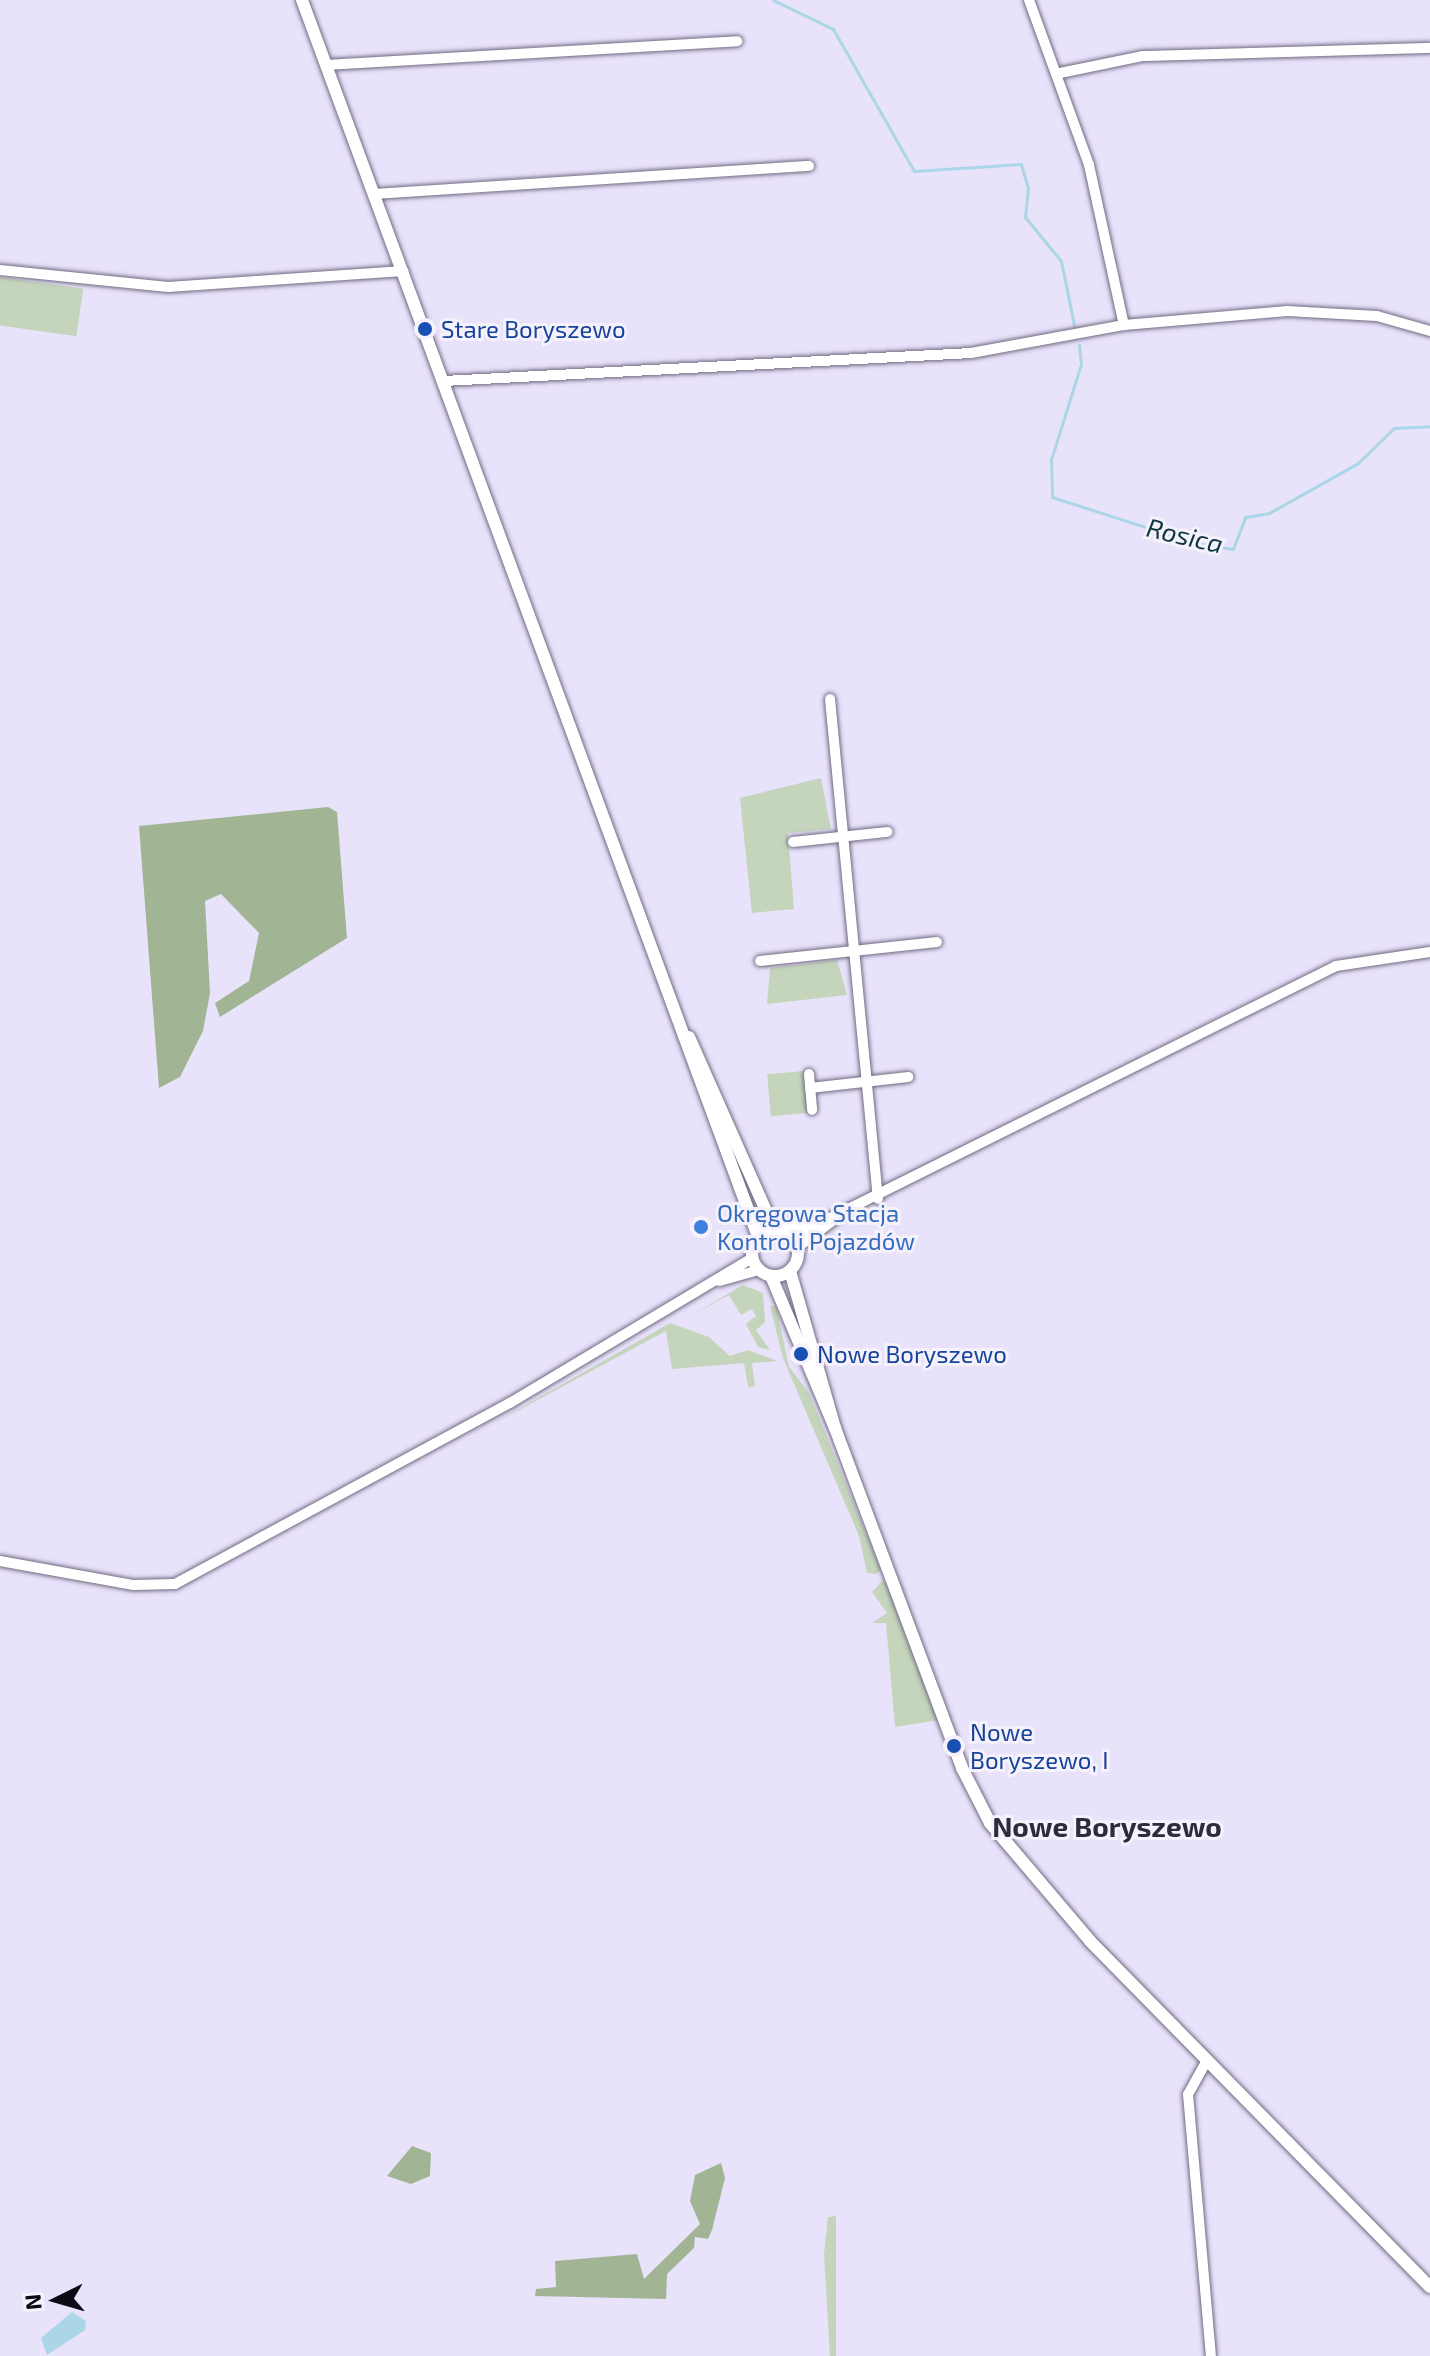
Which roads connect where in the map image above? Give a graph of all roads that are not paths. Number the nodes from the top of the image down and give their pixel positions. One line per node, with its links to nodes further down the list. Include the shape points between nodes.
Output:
1 (302, 0): 5 (main road)
2 (1029, 0): 6 (street)
3 (737, 41): 5 (street)
4 (1430, 48): 6 (street, via 1143,56)
5 (326, 65): 8 (main road)
6 (1060, 73): 11 (street, via 1109,239)
7 (809, 166): 8 (street)
8 (375, 194): 10 (main road)
9 (0, 270): 10 (street, via 168,287)
10 (403, 271): 13 (main road)
11 (1124, 325): 12 (street, via 1314,311 1377,316); 13 (street, via 971,353)
12 (1430, 331)
13 (444, 381): 22 (main road)
14 (830, 699): 16 (street)
15 (887, 832): 16 (street)
16 (842, 837): 17 (street); 19 (street)
17 (793, 842)
18 (937, 942): 19 (street)
19 (852, 951): 21 (street); 25 (street)
20 (1430, 952): 28 (street, via 1336,966)
21 (760, 961)
22 (689, 1037): 29 (main road); 32 (main road)
23 (809, 1074): 26 (street)
24 (908, 1077): 25 (street)
25 (863, 1082): 26 (street); 28 (street)
26 (810, 1088): 27 (street)
27 (812, 1110)
28 (878, 1199): 30 (street)
29 (766, 1214): 30 (street, via 792,1226); 31 (main road)
30 (832, 1218): 33 (street)
31 (774, 1229): 32 (main road); 33 (main road)
32 (758, 1237): 34 (main road)
33 (795, 1242): 35 (main road)
34 (752, 1258): 36 (main road); 37 (street)
35 (790, 1271): 36 (main road); 38 (main road)
36 (765, 1273): 37 (street); 38 (main road)
37 (719, 1281): 39 (street, via 265,1541 175,1584 134,1585)
38 (835, 1428): 40 (main road, via 983,1811 1014,1856)
39 (0, 1561)
40 (1206, 2062): 41 (main road); 42 (street, via 1188,2094)
41 (1430, 2287)
42 (1211, 2356)

